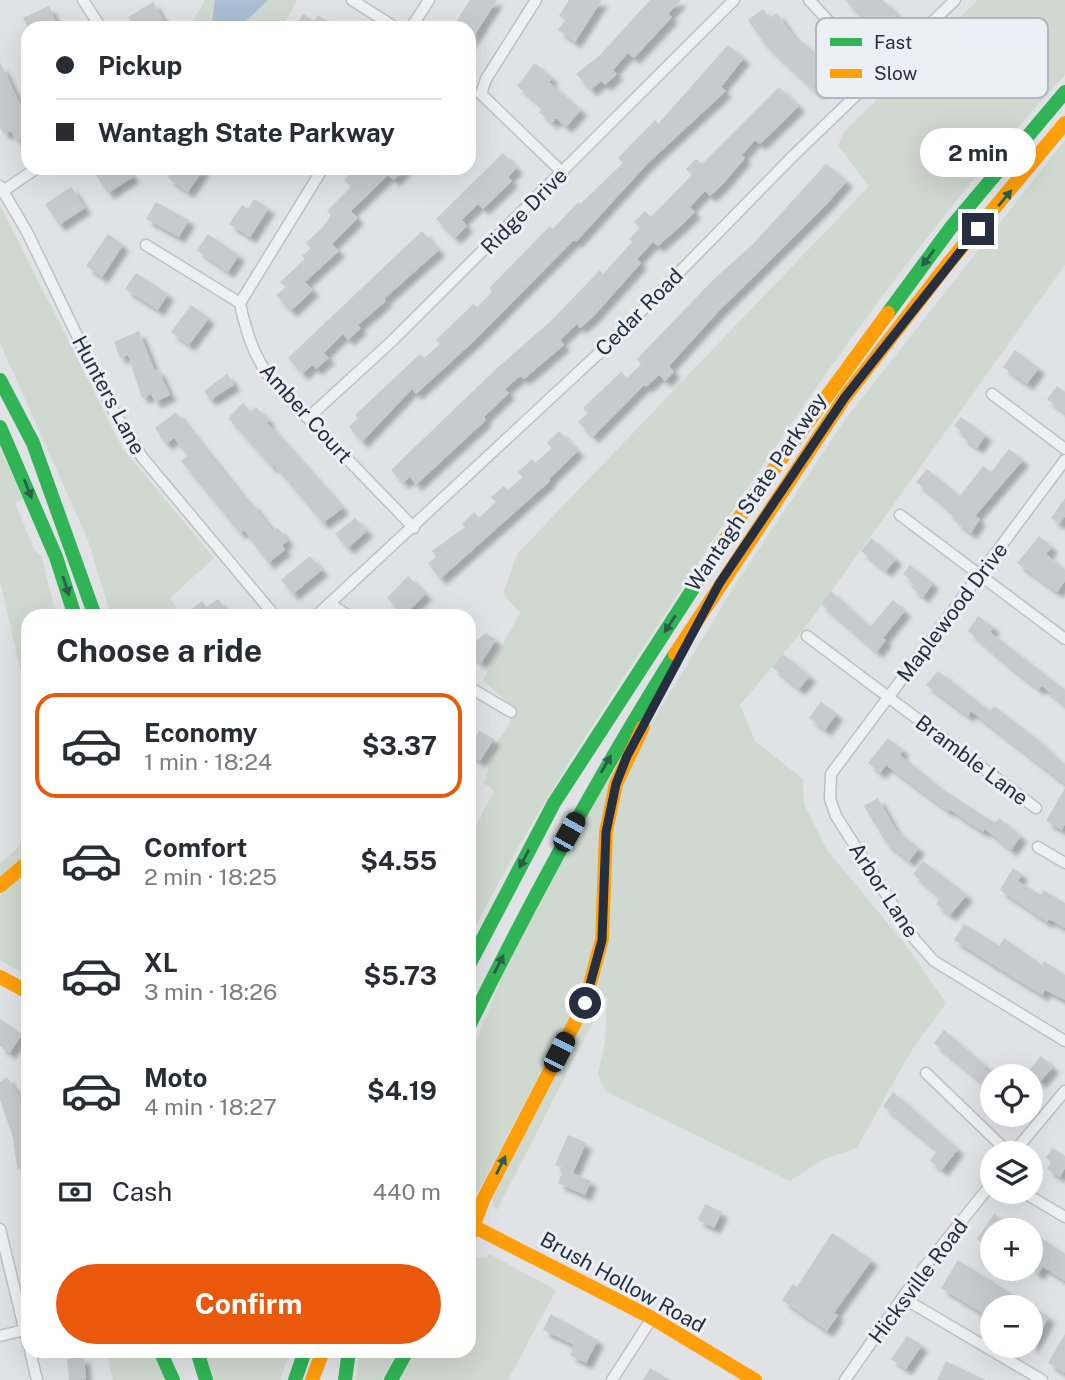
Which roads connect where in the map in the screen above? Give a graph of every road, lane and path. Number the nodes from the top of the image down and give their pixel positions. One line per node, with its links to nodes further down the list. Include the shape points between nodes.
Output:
1 (83, 0): 10 (street)
2 (352, 0): 11 (street)
3 (429, 0): 12 (street)
4 (536, 0): 16 (street, via 481,94)
5 (734, 0): 16 (street, Ridge Drive)
6 (809, 0): 8 (street)
7 (956, 0): 9 (street, Cedar Road)
8 (826, 18)
9 (937, 18)
10 (96, 21)
11 (385, 21)
12 (416, 21)
13 (1065, 92): 49 (main road, Wantagh State Parkway, one-way to 49, via 952,226 751,500 554,803)
14 (852, 98): 29 (street, Cedar Road, via 612,341)
15 (1065, 123): 31 (main road, Wantagh State Parkway, one-way to 15, via 845,397)
16 (563, 173): 24 (street, Ridge Drive)
17 (25, 175): 19 (street)
18 (319, 175): 21 (street)
19 (2, 189): 35 (street, Hunters Lane, via 115,414 142,457)
20 (146, 245): 21 (street)
21 (240, 303): 24 (street, Amber Court, via 246,334 259,362)
22 (0, 380): 34 (main road, via 33,443)
23 (992, 394): 26 (street)
24 (309, 417): 29 (street, Amber Court)
25 (0, 427): 33 (main road, one-way to 33, via 56,557)
26 (1065, 449)
27 (1065, 460): 30 (street, Maplewood Drive)
28 (900, 515): 30 (street)
29 (414, 528): 32 (street, Cedar Road)
30 (980, 575): 39 (street); 41 (street, Maplewood Drive)
31 (719, 584): 52 (main road, Wantagh State Parkway, one-way to 31, via 605,766); 61 (main road, one-way to 31, via 585,1003 597,965 606,905 606,832 623,765)
32 (330, 604): 36 (street, Cedar Road); 37 (street)
33 (73, 609)
34 (95, 609)
35 (269, 609)
36 (324, 609)
37 (338, 609)
38 (807, 636): 41 (street, Bramble Lane)
39 (1065, 639)
40 (476, 691): 42 (street)
41 (888, 697): 43 (street, Maplewood Drive); 44 (street, Bramble Lane)
42 (511, 712)
43 (838, 764): 53 (street, Arbor Lane, via 831,774 830,799 916,941 934,961)
44 (1036, 808)
45 (1038, 847): 46 (street)
46 (1065, 863)
47 (21, 868): 48 (main road)
48 (0, 886)
49 (476, 952)
50 (0, 977): 51 (main road)
51 (21, 988)
52 (476, 1012)
53 (1065, 1041)
54 (926, 1073): 56 (street)
55 (1065, 1091): 57 (street)
56 (998, 1141)
57 (1021, 1141)
58 (980, 1199): 64 (street, Hicksville Road)
59 (1043, 1204): 60 (street)
60 (1065, 1217)
61 (476, 1218)
62 (0, 1229): 65 (street)
63 (476, 1232): 66 (main road, Brush Hollow Road)
64 (903, 1298): 87 (street, Hicksville Road); 88 (street)
65 (21, 1317)
66 (652, 1318): 85 (street); 86 (main road, Brush Hollow Road)
67 (21, 1331): 68 (street)
68 (0, 1336)
69 (32, 1358): 77 (street)
70 (163, 1358): 78 (main road)
71 (178, 1358): 79 (main road)
72 (199, 1358): 80 (main road)
73 (303, 1358): 81 (main road)
74 (320, 1358): 82 (main road)
75 (348, 1358): 83 (main road)
76 (403, 1358): 84 (main road)
77 (37, 1380)
78 (173, 1380)
79 (184, 1380)
80 (206, 1380)
81 (295, 1380)
82 (312, 1380)
83 (345, 1380)
84 (391, 1380)
85 (612, 1380)
86 (755, 1380)
87 (845, 1380)
88 (1042, 1380)

